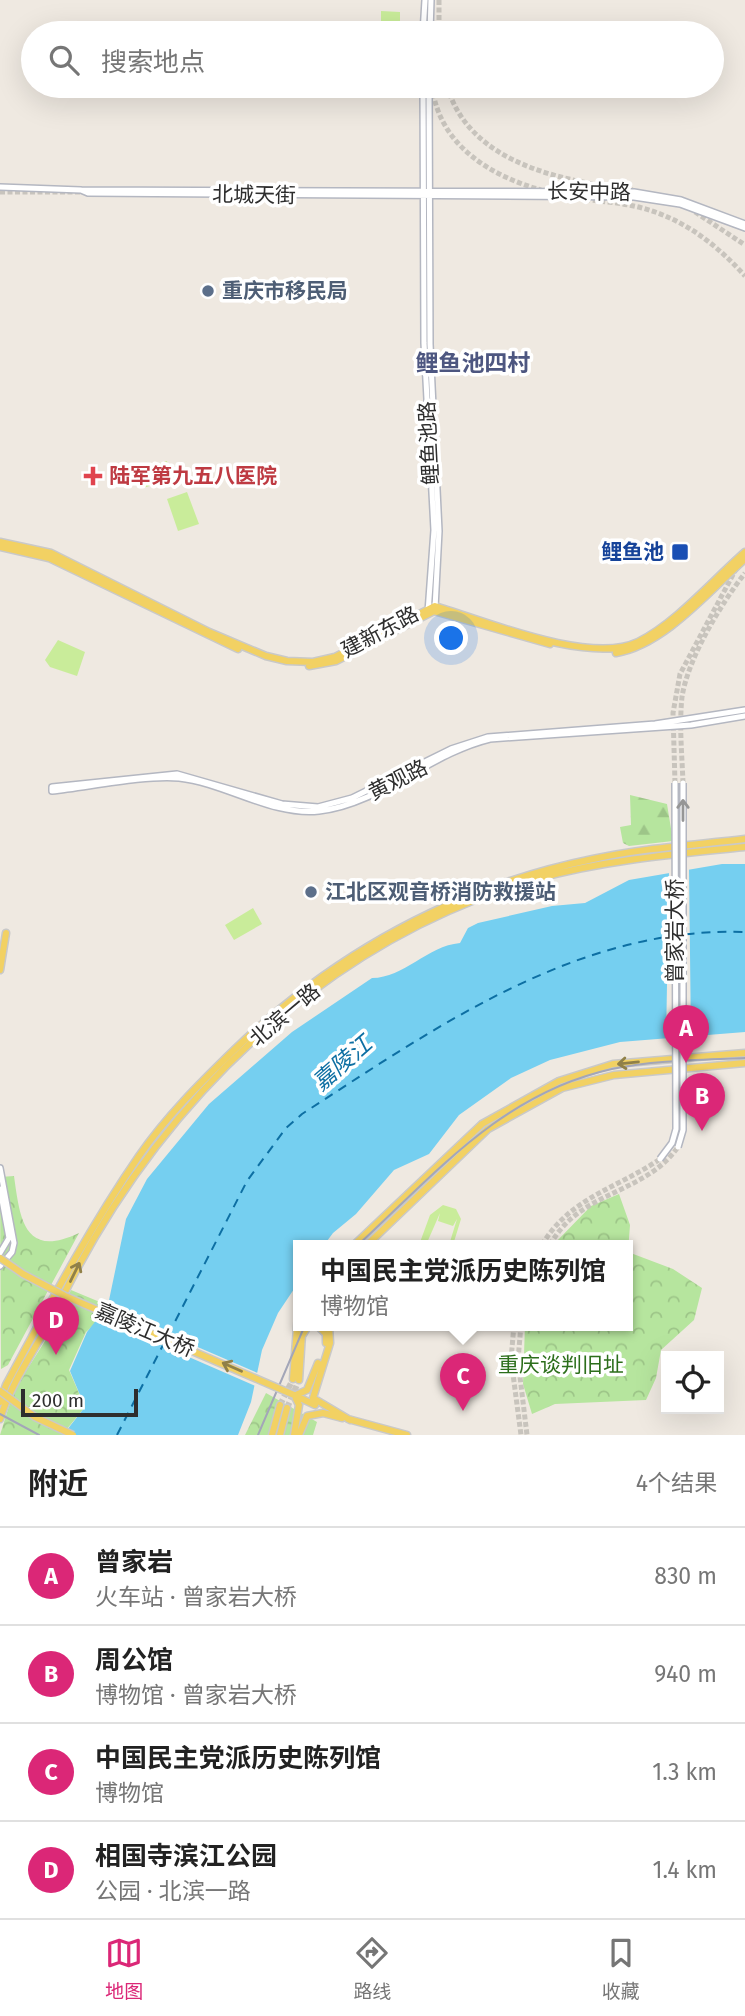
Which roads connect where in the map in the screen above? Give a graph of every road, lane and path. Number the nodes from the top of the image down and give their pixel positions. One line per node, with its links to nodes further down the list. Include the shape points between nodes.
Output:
1 (425, 0): 3 (main road)
2 (431, 0): 4 (main road)
3 (424, 21)
4 (430, 21)
5 (423, 98): 8 (main road)
6 (429, 98): 8 (main road)
7 (0, 187): 8 (main road, 北城天街)
8 (426, 194): 9 (main road, 长安中路, via 649,198); 13 (main road, 鲤鱼池路, via 439,531)
9 (745, 226)
10 (0, 544): 13 (main road, 建新东路, via 51,553 209,632 287,661 335,657)
11 (745, 552): 13 (main road, 建新东路, via 654,632 617,649 577,648)
12 (745, 559): 13 (main road, 建新东路, via 657,637 617,653 576,651)
13 (431, 609)
14 (745, 710): 15 (main road, 黄观路, via 655,724 488,737 451,750 352,798 318,807 282,804 177,774 52,789 178,778 282,808 318,811 355,802 469,744 491,739 691,725)
15 (745, 716)
16 (675, 783): 26 (main road, 曾家岩大桥, bridge, via 676,1129)
17 (683, 783): 25 (main road, 曾家岩大桥, one-way to 17, bridge, via 684,1119)
18 (745, 839): 22 (main road, 北滨一路, via 612,855 509,881 400,927)
19 (745, 847): 22 (main road, 北滨一路, via 596,865 503,890 404,932)
20 (6, 933): 21 (main road)
21 (0, 970)
22 (308, 989): 40 (main road, 北滨一路, via 222,1062 158,1131 74,1256); 41 (main road, 北滨一路, one-way to 22, via 81,1260 144,1160 226,1067)
23 (745, 1054): 29 (main road, one-way to 29, via 613,1065 559,1080 482,1124)
24 (745, 1063): 29 (main road, via 614,1075 562,1088 488,1129)
25 (678, 1147)
26 (660, 1159)
27 (0, 1168): 33 (main road, via 15,1243)
28 (0, 1189): 32 (main road, via 9,1233)
29 (410, 1200): 30 (main road); 31 (main road)
30 (360, 1240)
31 (372, 1240)
32 (0, 1255): 43 (main road, 嘉陵江大桥, one-way to 32, bridge, via 65,1296 23,1274)
33 (0, 1266)
34 (298, 1331): 39 (main road, via 296,1380)
35 (302, 1331): 39 (main road)
36 (304, 1331): 39 (main road)
37 (324, 1331): 43 (main road, via 327,1337 316,1369 305,1392)
38 (329, 1331): 46 (main road, via 313,1398)
39 (302, 1336)
40 (31, 1338): 41 (main road, via 33,1344); 44 (main road, 北滨一路)
41 (40, 1344): 45 (main road, 北滨一路, via 9,1390)
42 (0, 1391): 49 (main road, bridge, via 35,1417)
43 (297, 1396): 46 (main road, 嘉陵江大桥); 47 (main road)
44 (0, 1402)
45 (0, 1419)
46 (350, 1420): 47 (main road, via 312,1414); 51 (main road)
47 (298, 1431)
48 (281, 1434): 50 (main road, via 281,1408)
49 (74, 1435)
50 (270, 1435)
51 (407, 1435)

